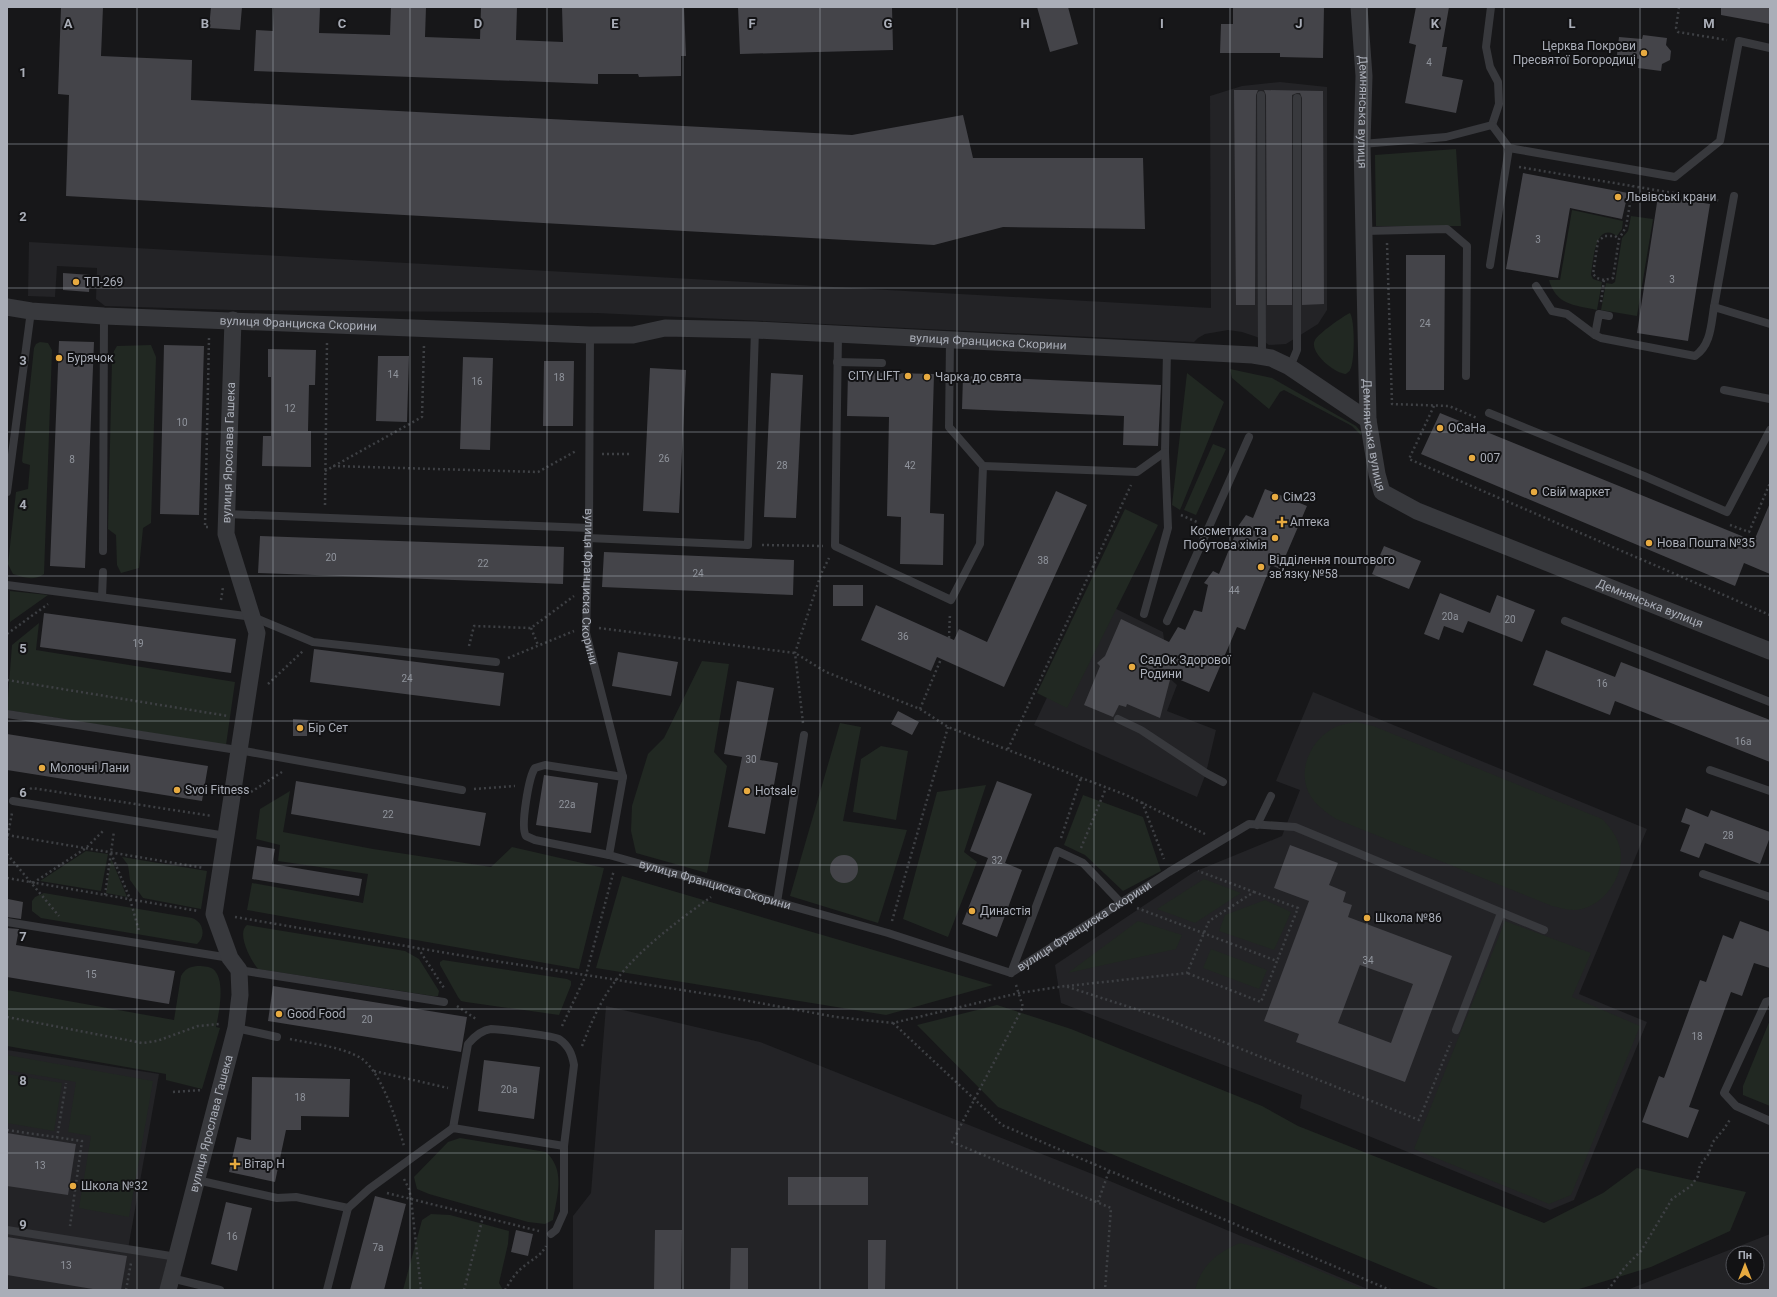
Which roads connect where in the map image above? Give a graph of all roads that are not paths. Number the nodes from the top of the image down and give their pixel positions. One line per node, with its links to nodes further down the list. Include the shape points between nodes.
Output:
1 (1359, 7): 7 (street, Демнянська вулиця, via 1364,76)
2 (1491, 7): 6 (lane, via 1486,47 1490,68 1498,82 1499,104)
3 (1770, 48): 8 (lane, via 1739,41 1720,141 1674,177)
4 (1261, 95): 26 (lane)
5 (1296, 98): 29 (lane, via 1296,350)
6 (1492, 126): 7 (lane, via 1446,137); 8 (lane)
7 (1362, 144): 10 (street, Демнянська вулиця)
8 (1509, 148): 11 (lane)
9 (1733, 200): 14 (lane)
10 (1365, 231): 30 (lane, via 1447,229 1466,246); 34 (street, Демнянська вулиця)
11 (1490, 265)
12 (1536, 286): 21 (lane, via 1552,311 1567,314)
13 (7, 307): 15 (street, вулиця Франциска Скорини)
14 (1714, 307): 19 (lane); 21 (lane, via 1707,345 1695,356 1601,338)
15 (31, 311): 16 (street, вулиця Франциска Скорини); 39 (lane)
16 (104, 316): 18 (street, вулиця Франциска Скорини); 43 (lane)
17 (1609, 316): 21 (lane, via 1599,314)
18 (233, 320): 22 (street, вулиця Франциска Скорини); 40 (street, вулиця Ярослава Гашека)
19 (1770, 324)
20 (755, 330): 22 (street, вулиця Франциска Скорини, via 665,328 633,335); 23 (street, вулиця Франциска Скорини); 42 (lane, via 748,545)
21 (1595, 334)
22 (590, 335): 41 (lane, вулиця Франциска Скорини)
23 (838, 335): 24 (street, вулиця Франциска Скорини); 27 (lane)
24 (950, 340): 25 (street, вулиця Франциска Скорини); 38 (lane, via 949,427)
25 (1167, 350): 26 (street, вулиця Франциска Скорини); 37 (lane)
26 (1262, 356): 29 (street, вулиця Франциска Скорини)
27 (837, 362): 28 (lane); 38 (lane, via 835,546 951,600 980,544)
28 (882, 363)
29 (1290, 367): 34 (street, вулиця Франциска Скорини)
30 (1466, 376)
31 (1724, 390): 32 (lane)
32 (1770, 399)
33 (1489, 413): 35 (lane, via 1728,512)
34 (1368, 420): 51 (street, Демнянська вулиця, via 1382,492 1417,511)
35 (1770, 430)
36 (1249, 437): 49 (lane)
37 (1165, 452): 38 (lane, via 1137,472); 47 (lane, via 1168,528)
38 (983, 466)
39 (7, 492)
40 (226, 514): 41 (lane); 48 (street, вулиця Ярослава Гашека, via 226,534)
41 (589, 528): 42 (lane, вулиця Франциска Скорини)
42 (588, 538): 59 (lane, вулиця Франциска Скорини, via 586,633)
43 (103, 551)
44 (103, 572): 46 (lane)
45 (7, 585): 46 (lane)
46 (102, 597): 48 (lane)
47 (1144, 614)
48 (253, 617): 52 (lane, via 313,642); 57 (street, вулиця Ярослава Гашека, via 258,633)
49 (1167, 621)
50 (1565, 621): 53 (lane)
51 (1770, 651)
52 (496, 662)
53 (1770, 702)
54 (7, 714): 57 (lane)
55 (1118, 719): 60 (lane, via 1141,730)
56 (804, 735): 70 (lane)
57 (240, 751): 61 (lane); 66 (street, вулиця Ярослава Гашека)
58 (1710, 770): 62 (lane)
59 (623, 777): 67 (lane, вулиця Франциска Скорини); 67 (lane, via 540,766 533,771 529,785 523,826 526,836 536,840)
60 (1223, 782)
61 (462, 790)
62 (1770, 792)
63 (1271, 796): 65 (lane)
64 (13, 801): 66 (lane)
65 (1257, 825): 71 (lane, вулиця Франциска Скорини, via 1249,824); 72 (lane, вулиця Франциска Скорини, via 1295,827)
66 (226, 836): 75 (street, вулиця Ярослава Гашека, via 214,914)
67 (613, 856): 70 (lane, вулиця Франциска Скорини)
68 (1703, 874): 69 (lane)
69 (1770, 897)
70 (777, 902): 76 (lane, вулиця Франциска Скорини, via 888,933)
71 (1121, 903): 76 (lane, вулиця Франциска Скорини); 76 (lane, via 1083,863 1056,851)
72 (1501, 913): 74 (lane, вулиця Франциска Скорини); 80 (lane)
73 (7, 922): 75 (lane, via 143,944)
74 (1544, 930)
75 (235, 964): 78 (lane); 79 (street, вулиця Ярослава Гашека, via 240,994)
76 (1011, 973)
77 (1770, 1001): 82 (lane, via 1766,1002 1724,1093 1736,1106)
78 (444, 1002)
79 (230, 1026): 81 (lane); 85 (street, вулиця Ярослава Гашека)
80 (1456, 1030)
81 (277, 1037)
82 (1770, 1121)
83 (453, 1128): 84 (lane); 84 (lane, via 468,1044 480,1033 492,1029 557,1038 568,1046 574,1065); 86 (lane, via 369,1189)
84 (564, 1146): 88 (lane, via 564,1212 556,1230)
85 (197, 1180): 86 (lane, via 277,1198 296,1197); 89 (street, вулиця Ярослава Гашека)
86 (348, 1208): 92 (lane)
87 (7, 1230): 89 (lane)
88 (551, 1234)
89 (177, 1257): 90 (street, вулиця Ярослава Гашека)
90 (170, 1284): 91 (lane)
91 (220, 1290)
92 (327, 1290)

